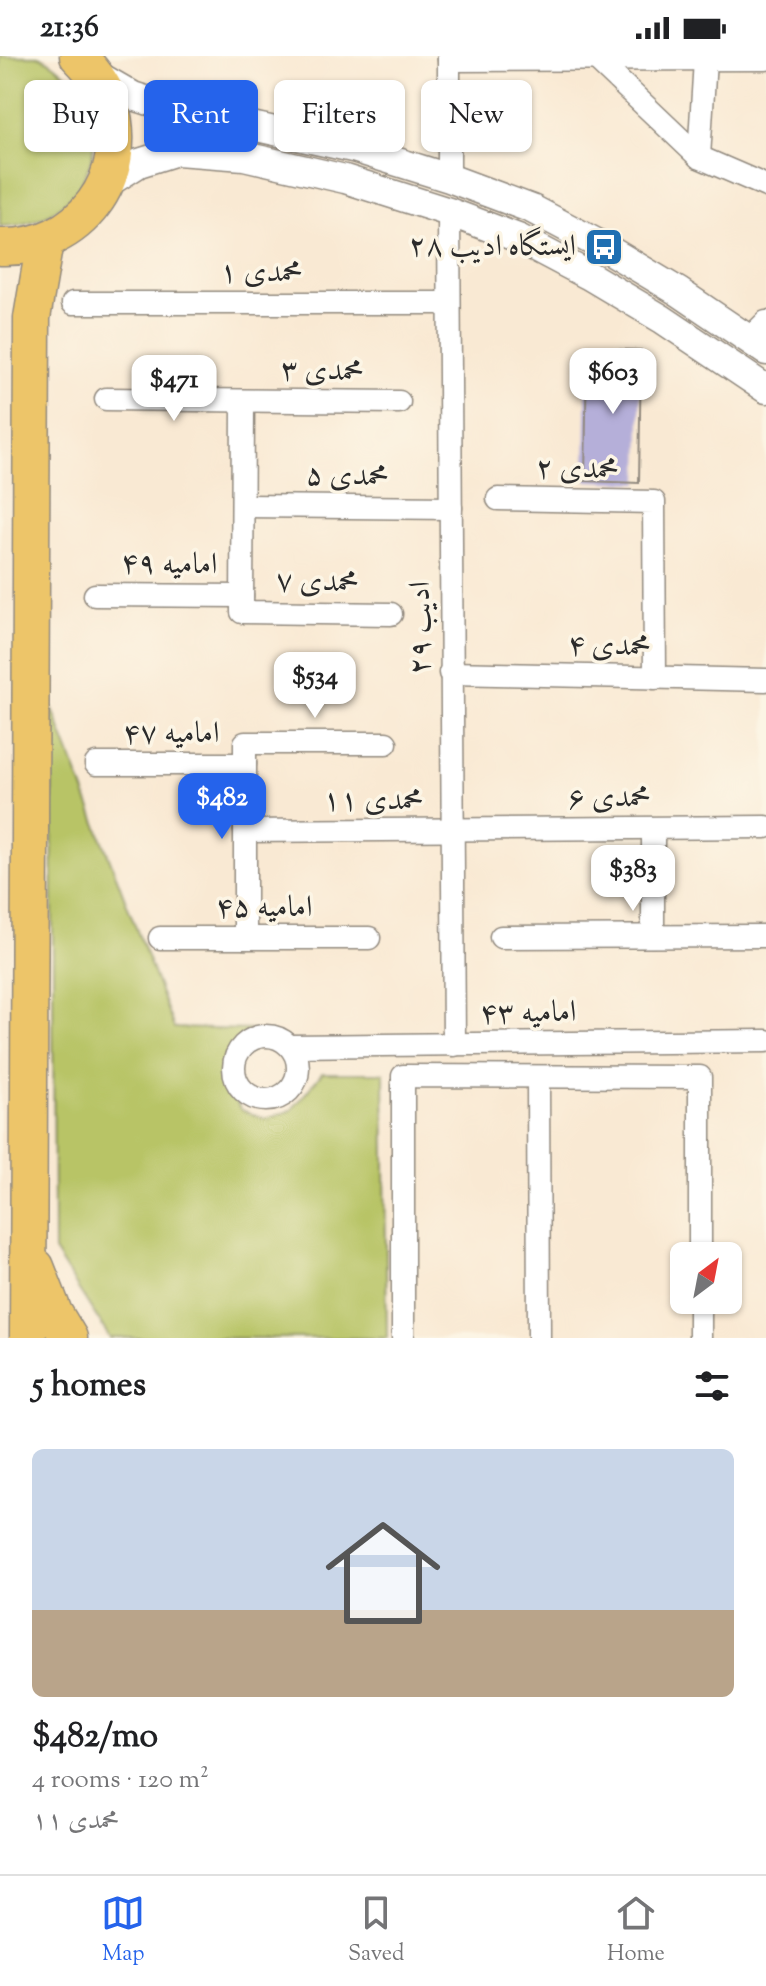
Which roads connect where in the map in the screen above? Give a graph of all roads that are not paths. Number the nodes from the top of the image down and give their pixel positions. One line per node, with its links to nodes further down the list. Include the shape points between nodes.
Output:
1 (449, 58): 3 (street); 7 (street)
2 (766, 59): 4 (street)
3 (597, 60): 4 (street); 6 (street)
4 (705, 60): 6 (street)
5 (86, 65): 7 (street, via 133,96 353,148); 8 (main road, via 109,99 115,127 115,156)
6 (699, 157): 9 (street)
7 (449, 178): 15 (street, via 532,209)
8 (106, 184): 10 (street, via 139,163 177,151 244,156 345,179); 11 (main road, via 70,228)
9 (766, 186)
10 (449, 212): 14 (street, ادیب ۲۹); 16 (street, via 518,238 588,275)
11 (45, 241): 12 (main road); 49 (main road, via 32,318)
12 (0, 247)
13 (73, 303): 14 (street, محمدی ۱)
14 (448, 303): 22 (street, ادیب ۲۹)
15 (760, 337)
16 (766, 389)
17 (106, 399): 18 (street, محمدی ۳)
18 (243, 401): 19 (street, محمدی ۳); 21 (street)
19 (399, 402)
20 (498, 499): 27 (street, محمدی ۲, via 654,502)
21 (243, 506): 22 (street, محمدی ۵); 24 (street)
22 (451, 508): 26 (street, ادیب ۲۹)
23 (95, 595): 24 (street, امامیه ۴۹)
24 (242, 604): 25 (street, محمدی ۷)
25 (391, 614)
26 (450, 673): 27 (street, محمدی ۴); 35 (street, ادیب ۲۹)
27 (655, 678): 28 (street, محمدی ۴)
28 (766, 680)
29 (386, 743): 30 (street, امامیه ۴۷)
30 (245, 753): 31 (street, امامیه ۴۷); 34 (street)
31 (96, 764)
32 (766, 827): 33 (street, محمدی ۶)
33 (653, 829): 35 (street, محمدی ۶); 36 (street)
34 (245, 831): 35 (street, محمدی ۱۱); 40 (street)
35 (453, 832): 44 (street, ادیب ۲۹)
36 (653, 936): 37 (street); 38 (street)
37 (766, 936)
38 (501, 937)
39 (160, 938): 40 (street, امامیه ۴۵)
40 (245, 938): 41 (street, امامیه ۴۵)
41 (369, 938)
42 (766, 1041): 43 (street, امامیه ۴۳)
43 (601, 1043): 44 (street, امامیه ۴۳); 47 (street)
44 (454, 1045): 45 (street, امامیه ۴۳)
45 (291, 1046)
46 (538, 1077): 47 (street); 53 (street, via 403,1076); 54 (street)
47 (601, 1077): 48 (street, via 700,1077)
48 (700, 1242)
49 (29, 1249): 51 (main road); 52 (main road)
50 (700, 1314): 55 (street)
51 (28, 1338)
52 (69, 1338)
53 (403, 1338)
54 (539, 1338)
55 (700, 1338)

